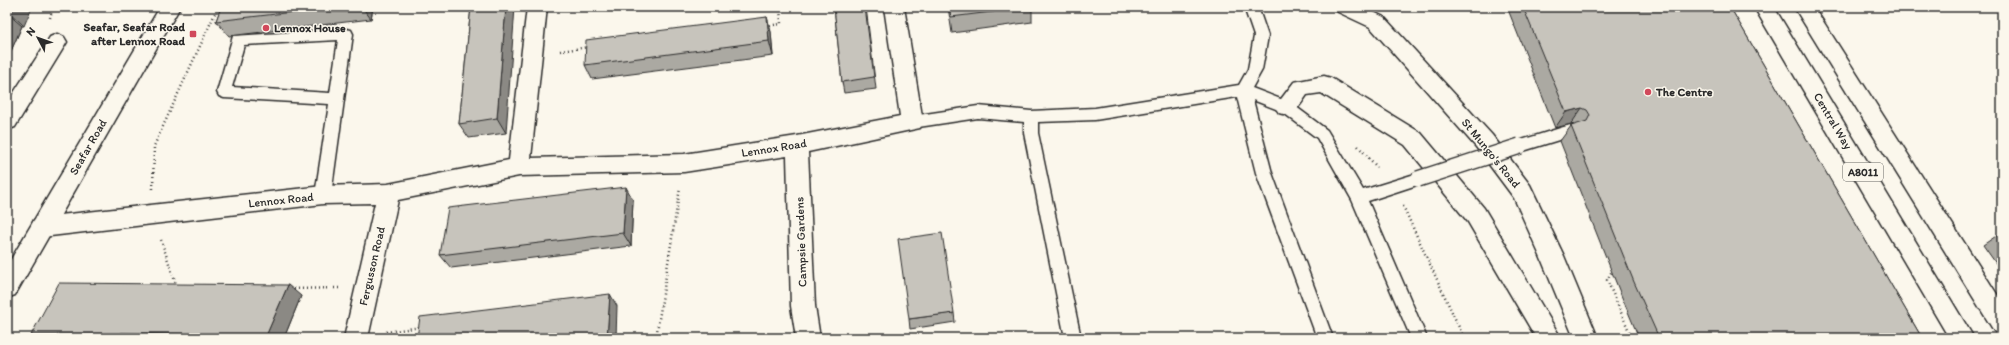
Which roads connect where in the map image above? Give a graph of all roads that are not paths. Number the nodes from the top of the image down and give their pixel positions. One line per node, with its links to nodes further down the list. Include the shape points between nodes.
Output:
1 (170, 7): 21 (street, Seafar Road)
2 (537, 7): 17 (street)
3 (894, 7): 14 (street)
4 (1251, 7): 9 (lane, via 1261,36 1255,70)
5 (1345, 7): 30 (street, St Mungo's Road, via 1377,22 1484,141 1522,192)
6 (1764, 7): 31 (street, Central Way / A8011)
7 (1804, 7): 23 (street, A8011)
8 (57, 42): 13 (street)
9 (1243, 90): 11 (lane); 12 (lane, via 1095,114); 27 (lane, via 1264,174)
10 (338, 99): 10 (lane, via 346,34 238,40 224,92); 19 (lane)
11 (1286, 106): 20 (lane, via 1322,134); 29 (street, via 1301,88 1324,84 1413,139 1476,215)
12 (1032, 117): 14 (lane, via 978,112); 26 (lane, via 1031,133)
13 (7, 121)
14 (912, 122): 16 (street, Lennox Road)
15 (1570, 131): 20 (lane, bridge)
16 (797, 145): 17 (street, Lennox Road, via 684,163); 25 (street, Campsie Gardens, via 803,306)
17 (519, 167): 18 (street, Lennox Road)
18 (388, 193): 19 (street, Lennox Road); 24 (street, Fergusson Road)
19 (323, 195): 21 (street, Lennox Road)
20 (1358, 198): 28 (lane)
21 (42, 227): 22 (street, Seafar Road)
22 (7, 288)
23 (2002, 323)
24 (356, 338)
25 (808, 338)
26 (1073, 338)
27 (1325, 338)
28 (1420, 338)
29 (1549, 338)
30 (1586, 338)
31 (1962, 338)

